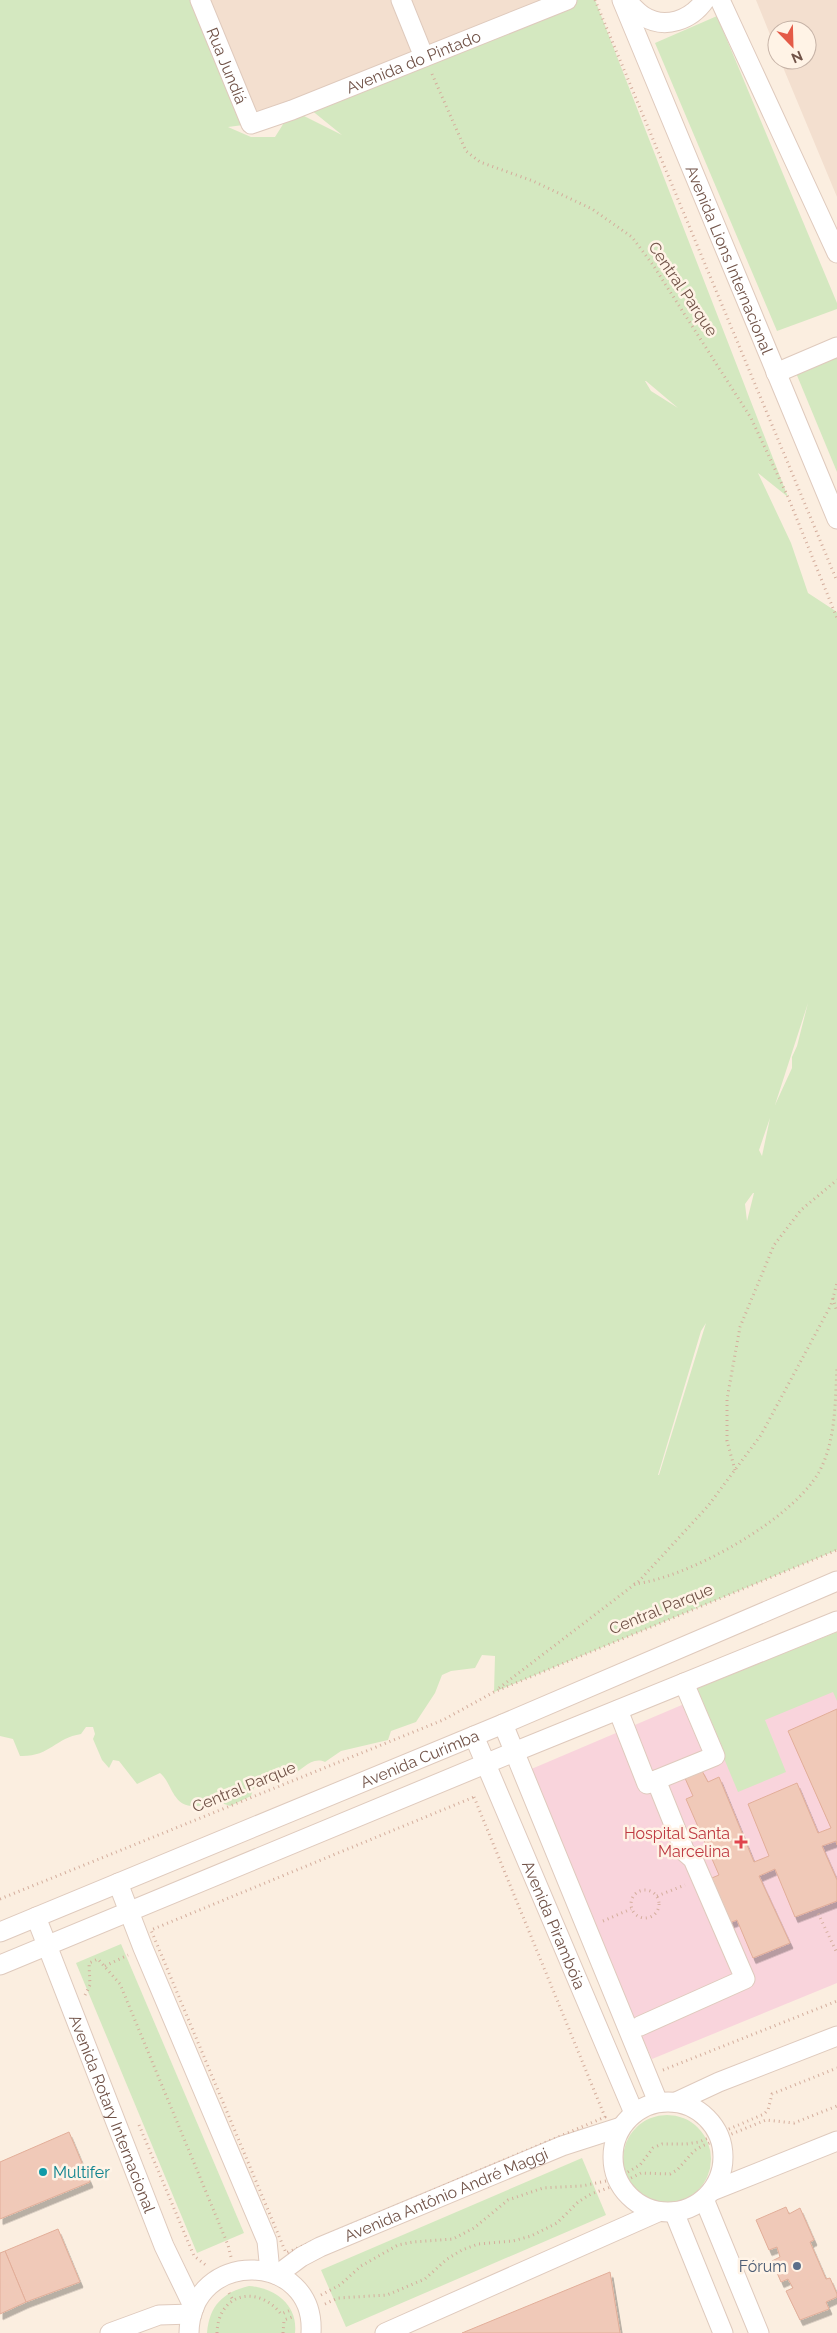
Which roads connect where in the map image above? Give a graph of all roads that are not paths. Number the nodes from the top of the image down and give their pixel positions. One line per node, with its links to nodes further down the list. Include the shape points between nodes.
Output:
1 (200, 0): 8 (street, Rua Jundiá, via 251,124)
2 (401, 0): 7 (street)
3 (567, 0): 7 (street, Avenida do Pintado)
4 (624, 0): 5 (street, via 643,16 660,22 672,22 695,12); 11 (street, Avenida Lions Internacional)
5 (705, 0)
6 (720, 0): 9 (street)
7 (424, 57): 8 (street, Avenida do Pintado)
8 (258, 121)
9 (837, 253)
10 (837, 347): 11 (street)
11 (776, 373): 12 (street, Avenida Lions Internacional)
12 (837, 519)
13 (837, 1581): 17 (street, Avenida Curimba)
14 (837, 1621): 15 (street, Avenida Curimba)
15 (684, 1683): 16 (street, Avenida Curimba); 21 (street, via 715,1756)
16 (618, 1710): 19 (street, Avenida Curimba); 21 (street, via 648,1784)
17 (503, 1724): 18 (street, Avenida Curimba); 19 (street, Avenida Pirambóia)
18 (474, 1736): 20 (street, Avenida Pirambóia); 22 (street, Avenida Curimba)
19 (514, 1752): 20 (street, Avenida Curimba); 30 (street, Avenida Pirambóia)
20 (486, 1763): 23 (street, Avenida Curimba); 31 (street, Avenida Pirambóia)
21 (656, 1780): 28 (street, via 685,1852 693,1859 745,1979)
22 (118, 1883): 23 (street); 24 (street, Avenida Curimba)
23 (130, 1911): 26 (street, Avenida Curimba); 35 (street, via 267,2241)
24 (36, 1917): 25 (street, Avenida Curimba); 26 (street, Avenida Rotary Internacional)
25 (0, 1932)
26 (48, 1945): 27 (street, Avenida Curimba); 36 (street, Avenida Rotary Internacional, via 164,2246)
27 (0, 1964)
28 (640, 2026)
29 (837, 2036): 30 (street, Avenida Antônio André Maggi)
30 (667, 2102): 31 (street, Avenida Antônio André Maggi, via 645,2106); 33 (street, via 694,2108 709,2119 720,2137 723,2167 719,2180)
31 (620, 2119): 34 (street, via 612,2161 618,2182 636,2202); 35 (street, Avenida Antônio André Maggi, via 320,2247)
32 (837, 2141): 33 (street)
33 (708, 2195): 34 (street, via 695,2206); 42 (street)
34 (666, 2212): 40 (street); 41 (street)
35 (274, 2274): 36 (street, via 252,2269 227,2274 210,2285); 39 (street, via 293,2287 307,2306)
36 (193, 2311): 37 (street, via 160,2315); 38 (street)
37 (110, 2333)
38 (190, 2333)
39 (311, 2333)
40 (385, 2333)
41 (723, 2333)
42 (759, 2333)

